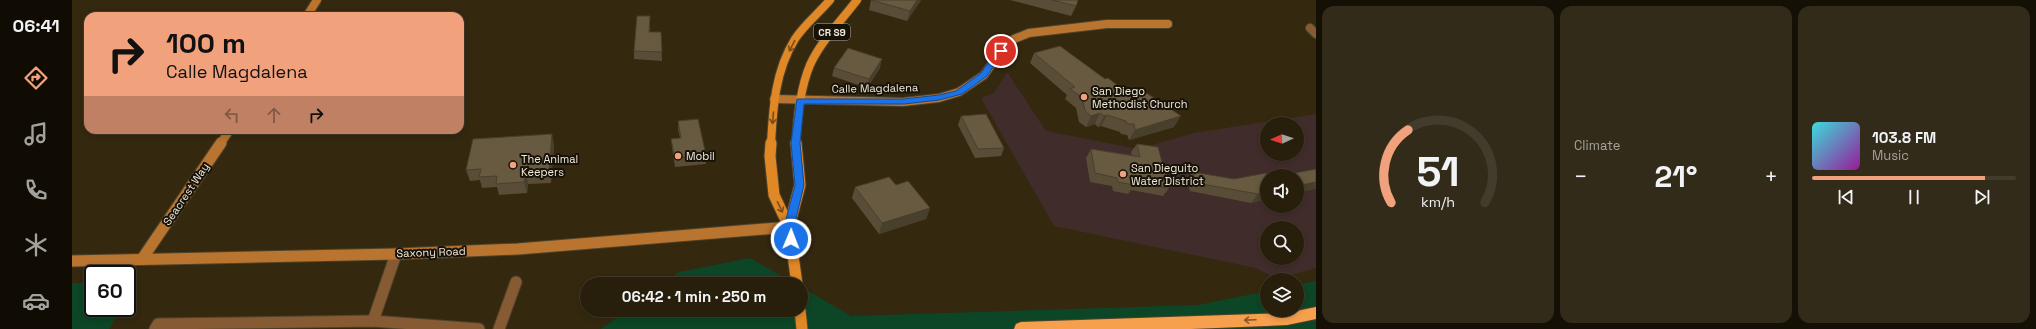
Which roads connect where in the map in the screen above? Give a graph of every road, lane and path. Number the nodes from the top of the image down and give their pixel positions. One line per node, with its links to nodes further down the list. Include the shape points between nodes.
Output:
1 (317, 0): 4 (street)
2 (830, 0): 6 (main road, CR S9, one-way to 6, via 795,39 781,68)
3 (857, 0): 7 (main road, CR S9, via 824,42 810,66)
4 (310, 12)
5 (1168, 24): 7 (street, Calle Magdalena, via 1107,24 1029,33 1014,39 1001,51 984,75 959,92 939,98 904,102)
6 (774, 99): 7 (street, Calle Magdalena); 9 (main road, CR S9, one-way to 9, via 770,156 774,195)
7 (800, 101): 9 (main road, CR S9, via 796,143 800,185)
8 (227, 134): 11 (street, Seacrest Way)
9 (789, 227): 10 (street, Saxony Road, via 518,249); 13 (main road, CR S9)
10 (396, 254): 11 (street, Saxony Road); 17 (street)
11 (142, 259): 12 (street, Saxony Road)
12 (72, 260)
13 (796, 277)
14 (516, 282): 21 (street)
15 (1316, 313): 23 (highway, one-way to 23, via 1286,318)
16 (801, 317): 22 (main road)
17 (373, 321): 18 (street); 19 (street, via 158,324)
18 (446, 327): 20 (street)
19 (155, 329)
20 (478, 329)
21 (499, 329)
22 (802, 329)
23 (1021, 329)

